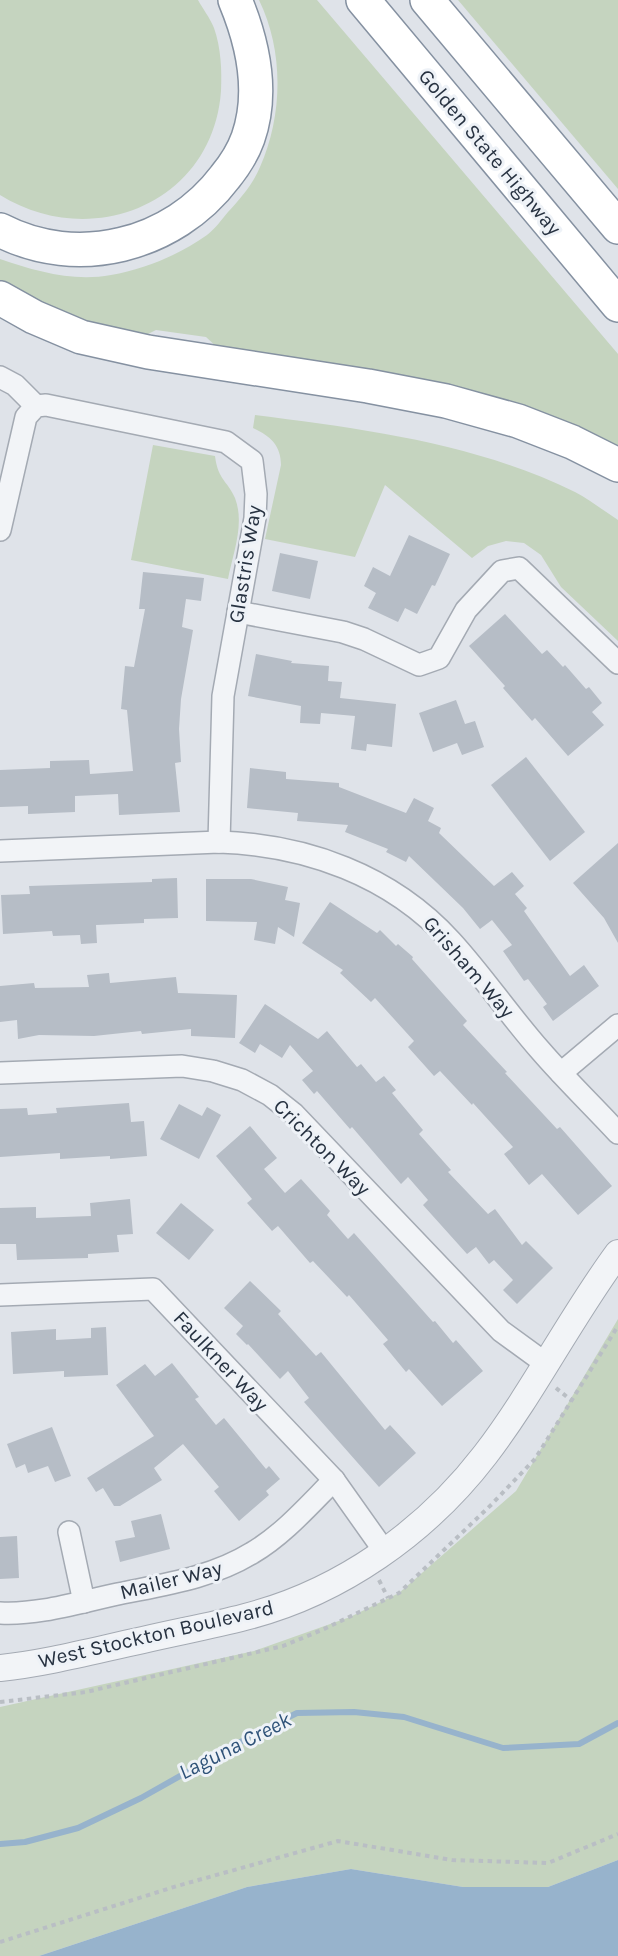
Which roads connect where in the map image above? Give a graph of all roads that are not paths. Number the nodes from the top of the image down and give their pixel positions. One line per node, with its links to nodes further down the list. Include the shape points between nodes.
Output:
1 (235, 0): 5 (highway, via 248,32 255,72 255,104 248,139 215,190 193,211 163,230 105,248 42,246)
2 (363, 0): 7 (highway, Golden State Highway)
3 (427, 0): 4 (highway)
4 (618, 227)
5 (0, 230)
6 (0, 298): 10 (highway, via 81,337 148,352 446,401 518,421)
7 (618, 305)
8 (0, 377): 9 (street, via 15,385)
9 (36, 406): 11 (street, via 26,417); 12 (street, Glastris Way, via 226,442 252,461 255,518)
10 (618, 465)
11 (0, 530)
12 (238, 612): 13 (street, via 343,633 419,665 439,658 466,610 502,571 519,568); 14 (street, Glastris Way, via 223,696)
13 (618, 663)
14 (219, 842): 15 (street, Grisham Way); 18 (street, Grisham Way, via 277,846 319,857 384,886 449,938)
15 (0, 851)
16 (618, 1025): 18 (street)
17 (0, 1073): 22 (street, Crichton Way, via 182,1066 242,1080 294,1114 501,1331)
18 (561, 1073): 19 (street, Grisham Way)
19 (618, 1133)
20 (618, 1254): 22 (street, West Stockton Boulevard)
21 (0, 1295): 23 (street, Faulkner Way, via 153,1289)
22 (545, 1364): 25 (street, West Stockton Boulevard, via 486,1454 456,1490)
23 (334, 1480): 25 (street, Faulkner Way); 26 (street, Mailer Way, via 275,1537 232,1564 205,1575)
24 (69, 1532): 26 (street)
25 (385, 1552): 28 (street, West Stockton Boulevard, via 298,1600 246,1617)
26 (84, 1602): 27 (street, Mailer Way, via 39,1611)
27 (0, 1613)
28 (0, 1668)

